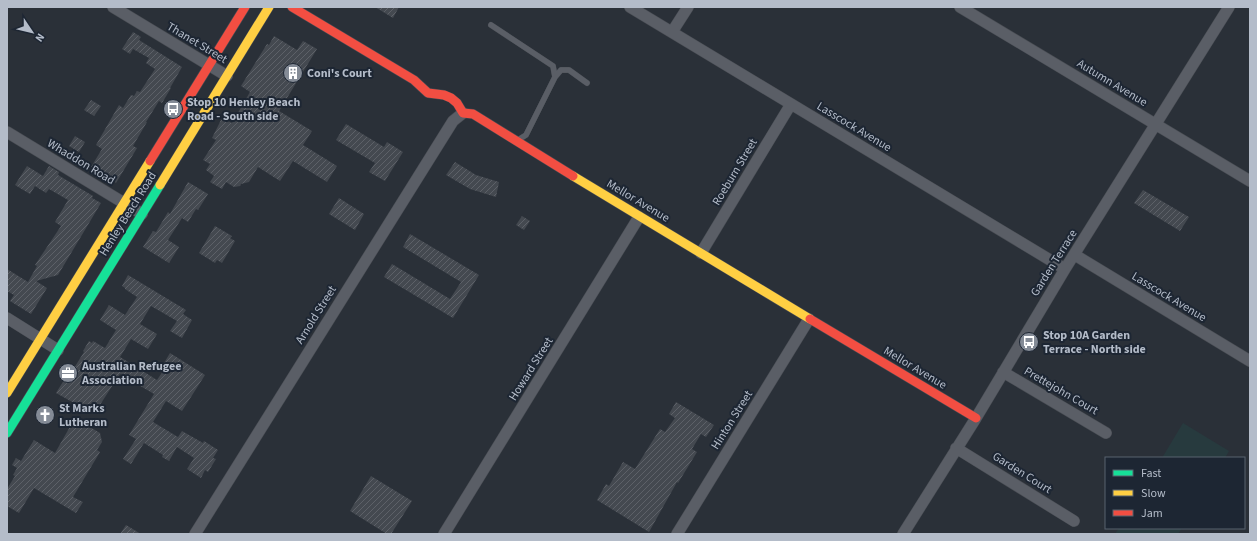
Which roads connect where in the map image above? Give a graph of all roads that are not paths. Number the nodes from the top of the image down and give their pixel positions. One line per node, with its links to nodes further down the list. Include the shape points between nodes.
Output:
1 (113, 7): 11 (street, Thanet Street)
2 (245, 7): 11 (main road, Henley Beach Road)
3 (269, 7): 12 (main road, Henley Beach Road)
4 (292, 7): 16 (main road, via 414,80 420,88 430,94 447,95 452,98)
5 (630, 7): 10 (street, Lasscock Avenue)
6 (688, 7): 10 (street)
7 (960, 7): 17 (street, Autumn Avenue)
8 (1228, 7): 17 (street, Garden Terrace)
9 (491, 25): 13 (lane, via 553,66)
10 (672, 32): 15 (street, Lasscock Avenue)
11 (209, 65): 12 (street, Thanet Street); 21 (main road, Henley Beach Road)
12 (227, 76): 22 (main road, Henley Beach Road)
13 (555, 77): 14 (lane, via 561,70 569,70); 19 (lane, via 526,135)
14 (587, 83)
15 (791, 104): 24 (street, Roeburn Street); 26 (street, Lasscock Avenue)
16 (463, 113): 19 (main road, Mellor Avenue, via 473,114); 39 (street, Arnold Street, via 453,121)
17 (1156, 125): 20 (street, Autumn Avenue); 25 (street, Garden Terrace)
18 (7, 132): 21 (street, Whaddon Road)
19 (516, 141): 23 (main road, Mellor Avenue)
20 (1250, 181)
21 (124, 203): 22 (street, Whaddon Road); 29 (main road, Henley Beach Road)
22 (142, 214): 30 (main road, Henley Beach Road)
23 (639, 217): 24 (main road, Mellor Avenue); 40 (street, Howard Street)
24 (701, 252): 28 (main road, Mellor Avenue)
25 (1075, 255): 26 (street, Garden Terrace); 31 (street, Lasscock Avenue)
26 (1065, 269): 32 (street, Garden Terrace)
27 (7, 318): 29 (street)
28 (809, 319): 34 (main road, Mellor Avenue); 41 (street, Hinton Street)
29 (40, 338): 30 (street); 33 (main road, Henley Beach Road)
30 (58, 350): 35 (main road, Henley Beach Road)
31 (1250, 361)
32 (1003, 372): 34 (street, Garden Terrace); 36 (street, Prettejohn Court)
33 (7, 393)
34 (976, 418): 37 (street, Garden Terrace)
35 (7, 433)
36 (1106, 433)
37 (956, 448): 38 (street, Garden Court); 42 (street, Garden Terrace)
38 (1074, 521)
39 (195, 534)
40 (444, 534)
41 (677, 534)
42 (903, 534)

